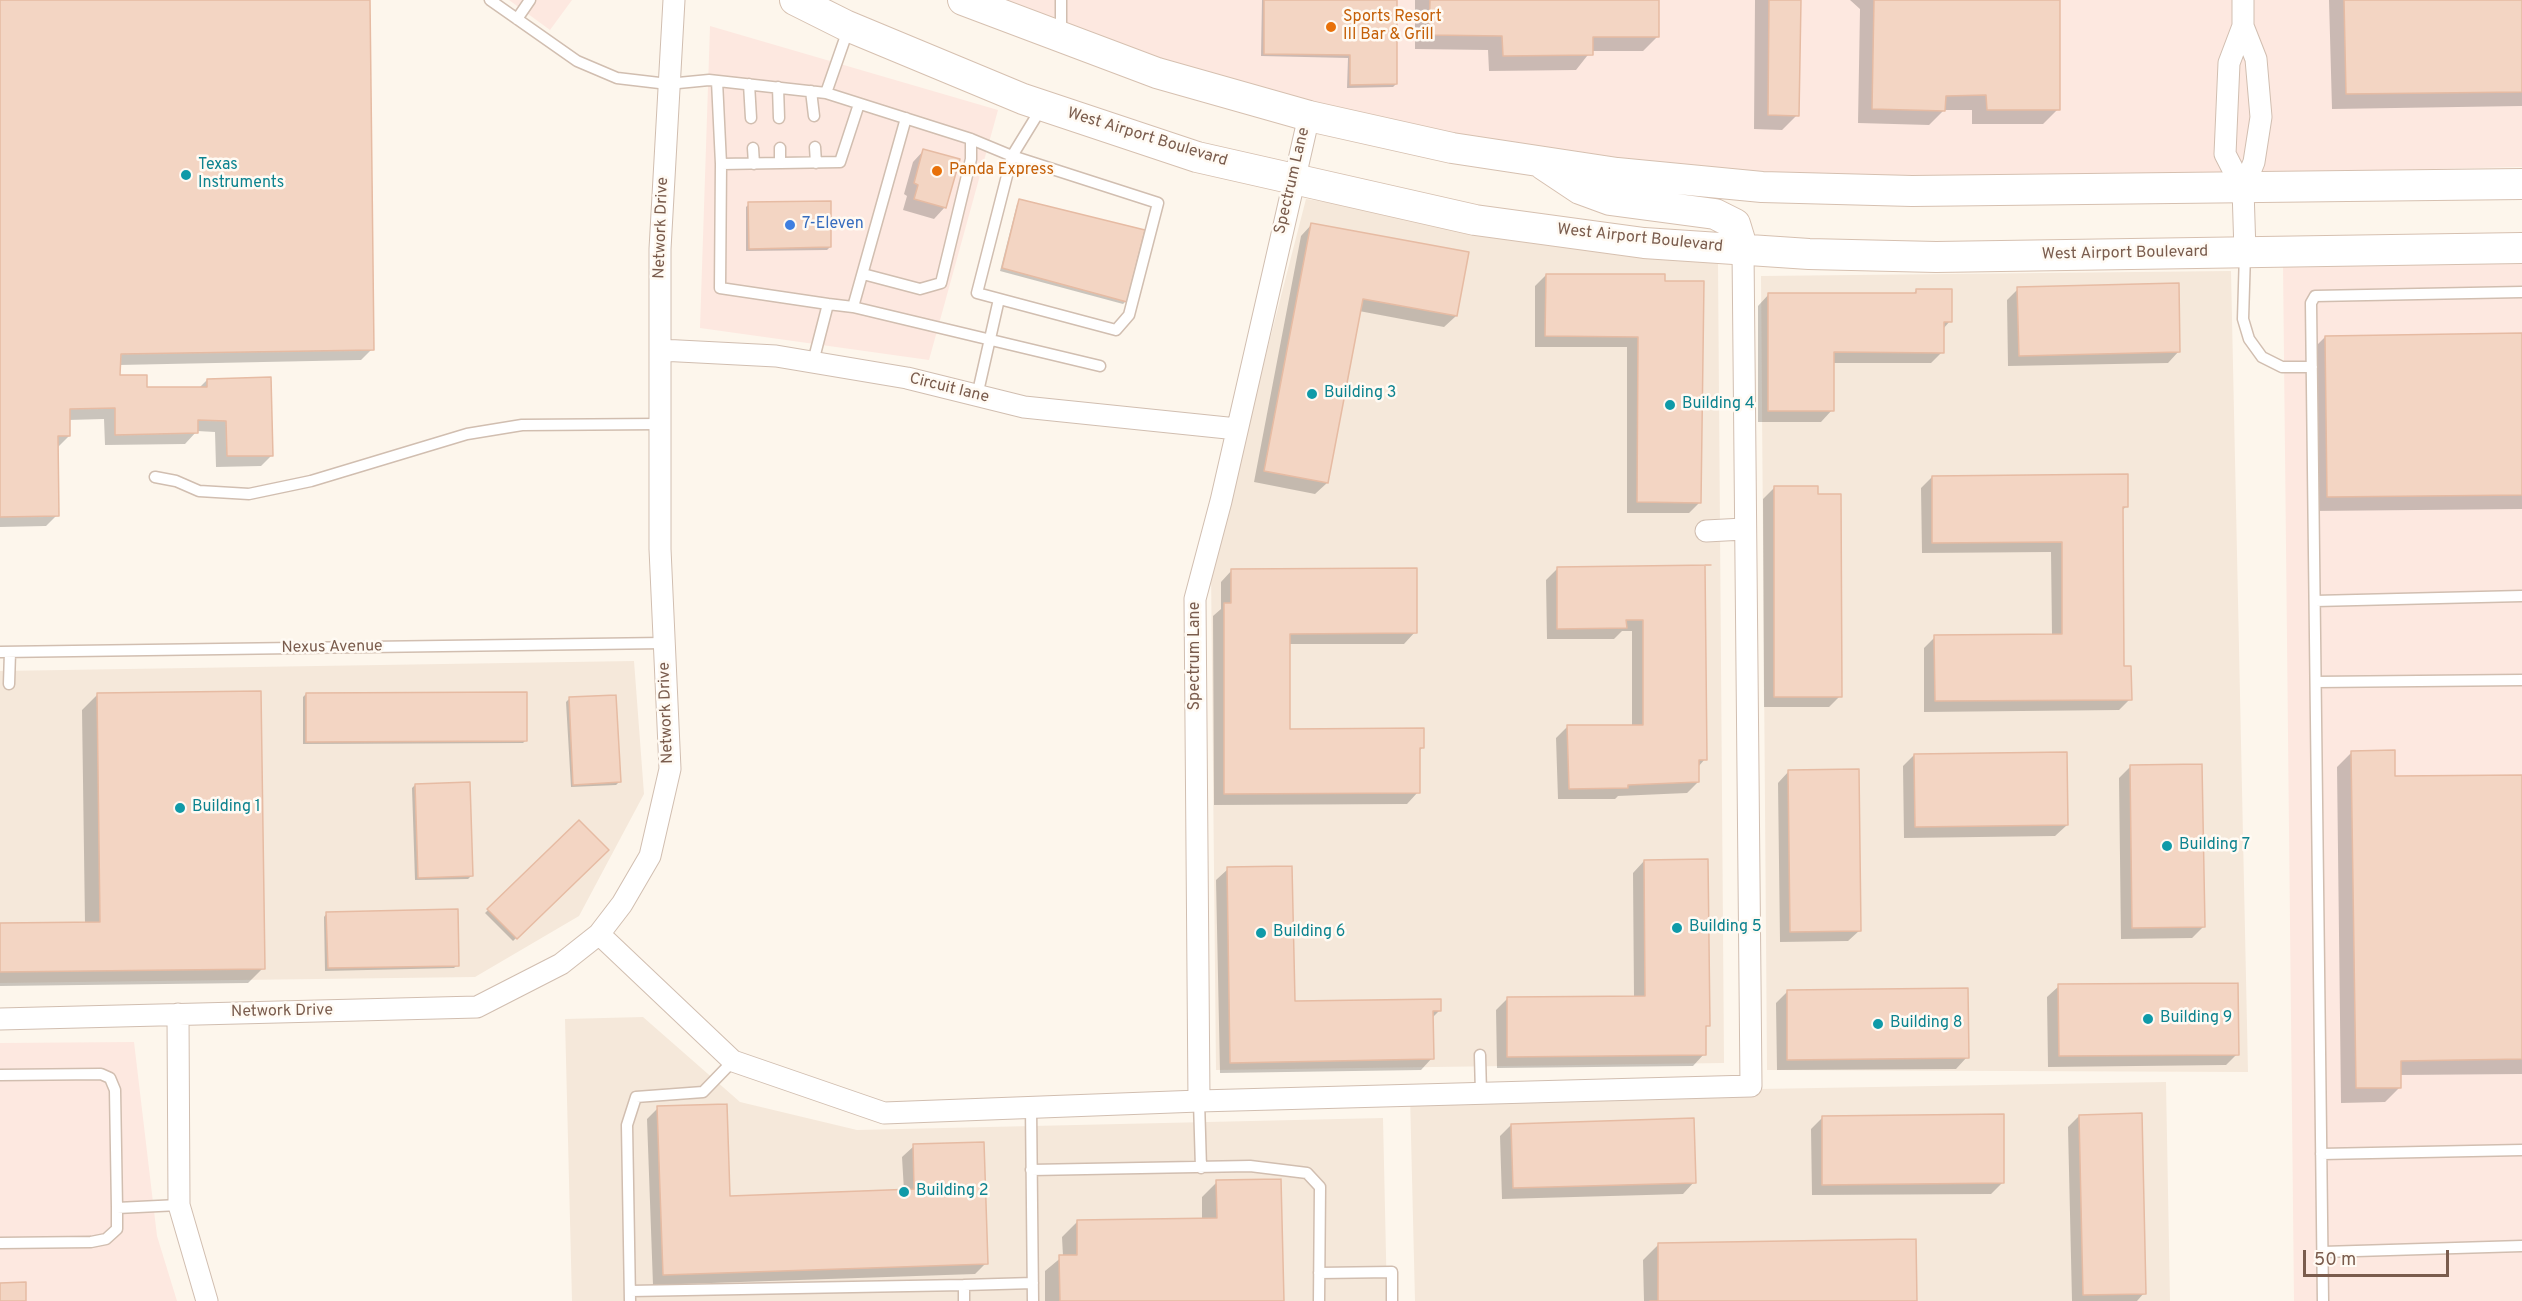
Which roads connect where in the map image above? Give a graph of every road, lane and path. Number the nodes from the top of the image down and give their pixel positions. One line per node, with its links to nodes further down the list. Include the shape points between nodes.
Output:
1 (490, 0): 9 (lane)
2 (530, 0): 9 (lane)
3 (674, 0): 14 (street, Network Drive)
4 (795, 0): 11 (main road, West Airport Boulevard)
5 (963, 0): 8 (main road)
6 (1061, 0): 12 (lane)
7 (2243, 0): 10 (street)
8 (1001, 8): 12 (main road)
9 (518, 19): 14 (lane, via 577,61 617,78)
10 (2243, 26): 38 (street, via 2256,59 2260,117 2254,162); 38 (street, via 2229,63 2225,154)
11 (849, 27): 18 (lane); 20 (main road, West Airport Boulevard)
12 (1061, 38): 22 (main road, via 1157,73)
13 (717, 81): 14 (lane); 15 (lane); 34 (lane)
14 (668, 84): 48 (street, Network Drive, via 660,249)
15 (749, 84): 16 (lane); 23 (lane)
16 (778, 87): 17 (lane); 24 (lane)
17 (812, 91): 18 (lane); 21 (lane)
18 (826, 93): 19 (lane)
19 (859, 104): 25 (lane); 33 (lane, via 840,162)
20 (1043, 105): 30 (lane); 36 (main road, West Airport Boulevard, via 1197,157)
21 (814, 116)
22 (1309, 116): 31 (main road, via 1452,148); 36 (street, Spectrum Lane)
23 (751, 118)
24 (779, 118)
25 (906, 118): 26 (lane); 42 (lane)
26 (970, 139): 30 (lane); 42 (lane, via 971,159 941,282 920,289)
27 (815, 147): 33 (lane)
28 (753, 148): 35 (lane)
29 (780, 148): 32 (lane)
30 (1012, 156): 44 (lane, via 977,293); 44 (lane, via 1158,203 1129,315 1116,330)
31 (1537, 161): 38 (main road, via 1762,187 1912,191); 40 (main road, via 1580,189 1610,200 1715,214 1736,224)
32 (780, 163): 33 (lane); 35 (lane)
33 (816, 163)
34 (721, 164): 35 (lane); 45 (lane, via 720,288)
35 (754, 164)
36 (1294, 178): 40 (main road, West Airport Boulevard, via 1475,220 1644,243); 54 (street, Spectrum Lane)
37 (2522, 184): 38 (main road)
38 (2243, 189): 41 (street)
39 (2522, 248): 41 (main road, West Airport Boulevard)
40 (1743, 250): 41 (main road, West Airport Boulevard, via 1935,257); 56 (street)
41 (2245, 252): 51 (lane, via 2243,319 2249,339 2262,357 2282,367)
42 (863, 274): 46 (lane)
43 (2522, 292): 51 (lane, via 2315,296 2311,303)
44 (999, 299): 47 (lane)
45 (828, 304): 46 (lane); 49 (lane)
46 (854, 307): 47 (lane)
47 (990, 341): 50 (lane); 52 (lane)
48 (660, 350): 49 (street, Circuit lane, via 776,356); 53 (street, Network Drive)
49 (813, 362): 52 (street, Circuit lane, via 907,378)
50 (1100, 366)
51 (2312, 367): 59 (lane)
52 (977, 396): 54 (street, Circuit lane, via 1024,407)
53 (660, 424): 55 (lane, via 522,425 467,434 311,481 249,494 199,491); 60 (street, Network Drive)
54 (1237, 429): 72 (street, Spectrum Lane, via 1196,599)
55 (155, 477)
56 (1744, 529): 57 (street); 71 (street, via 1751,1086)
57 (1706, 531)
58 (2522, 596): 59 (lane)
59 (2315, 601): 63 (lane)
60 (664, 643): 61 (lane, Nexus Avenue); 65 (street, Network Drive, via 670,769 650,856)
61 (5, 652): 64 (lane)
62 (2522, 680): 63 (lane)
63 (2316, 682): 75 (lane)
64 (9, 684)
65 (599, 934): 66 (street, Network Drive, via 561,964 477,1007); 69 (street)
66 (178, 1014): 67 (street, Network Drive); 78 (street)
67 (0, 1019)
68 (1480, 1055): 71 (lane)
69 (733, 1061): 73 (street, via 884,1113); 86 (lane, via 703,1092 636,1097 627,1125)
70 (0, 1075): 79 (lane, via 101,1074 110,1078 115,1090)
71 (1481, 1094): 72 (street)
72 (1198, 1101): 73 (street); 76 (lane)
73 (1031, 1107): 77 (lane)
74 (2522, 1150): 75 (lane)
75 (2322, 1154): 82 (lane)
76 (1201, 1168): 77 (lane); 83 (lane, via 1250,1167 1307,1173 1320,1186)
77 (1031, 1170): 84 (lane)
78 (179, 1205): 79 (lane); 87 (street)
79 (117, 1208): 80 (lane, via 117,1230 106,1239)
80 (0, 1243)
81 (2522, 1246): 82 (lane)
82 (2323, 1252): 92 (lane)
83 (1319, 1273): 90 (lane); 91 (lane, via 1392,1272)
84 (1033, 1283): 85 (lane); 89 (lane)
85 (964, 1285): 86 (lane); 88 (lane)
86 (630, 1296)
87 (207, 1301)
88 (964, 1301)
89 (1033, 1301)
90 (1319, 1301)
91 (1392, 1301)
92 (2323, 1301)

